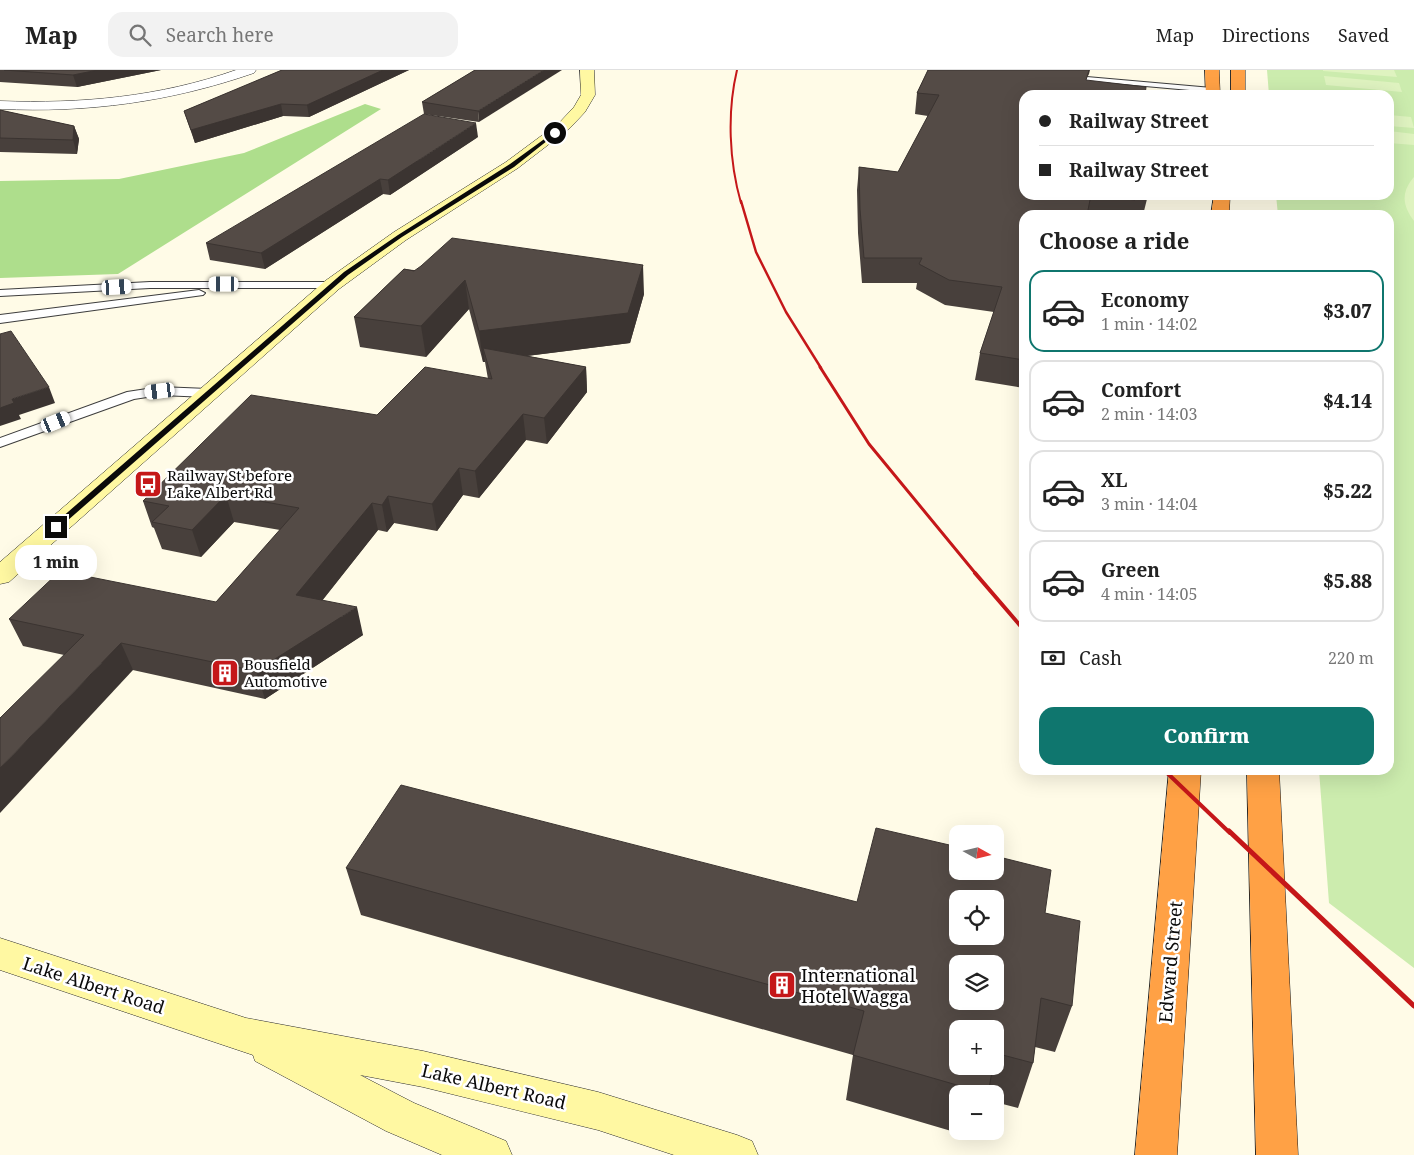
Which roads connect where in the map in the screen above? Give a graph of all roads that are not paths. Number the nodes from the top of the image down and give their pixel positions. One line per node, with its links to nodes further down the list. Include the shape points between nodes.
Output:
1 (249, 70): 10 (street, via 186,92 114,104 75,107)
2 (587, 70): 12 (street, via 588,95 580,109 559,130 512,166 400,236)
3 (1212, 70): 8 (highway)
4 (1238, 70): 9 (highway)
5 (1061, 76): 6 (lane)
6 (1098, 80): 7 (lane)
7 (1186, 90)
8 (1213, 90)
9 (1238, 90)
10 (0, 105)
11 (270, 284): 12 (lane); 13 (lane, via 150,285); 14 (lane)
12 (332, 285): 15 (street)
13 (0, 293)
14 (0, 319)
15 (208, 393): 16 (lane, via 160,391 132,394); 17 (street)
16 (0, 443)
17 (0, 576)
18 (1185, 775): 24 (highway, Edward Street)
19 (1263, 775): 25 (highway)
20 (0, 954): 21 (street, Lake Albert Road)
21 (246, 1036): 22 (street, Lake Albert Road, via 400,1117); 23 (street, Lake Albert Road, via 423,1069 580,1107)
22 (491, 1155)
23 (737, 1155)
24 (1156, 1155)
25 (1277, 1155)

